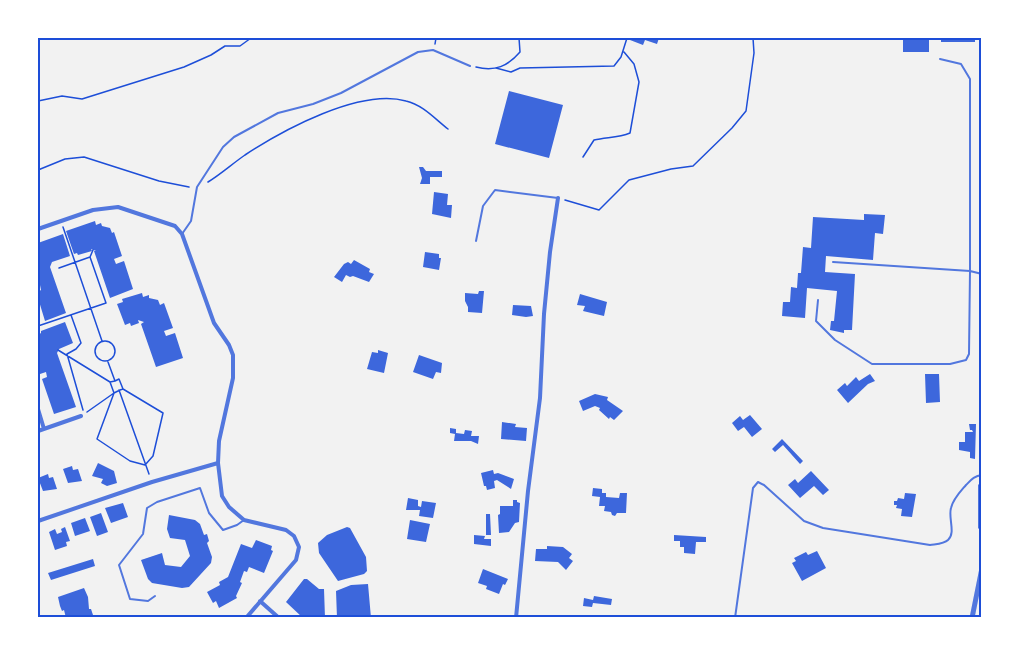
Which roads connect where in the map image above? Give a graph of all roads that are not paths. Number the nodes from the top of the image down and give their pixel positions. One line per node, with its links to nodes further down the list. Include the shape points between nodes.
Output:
1 (940, 59): 8 (lane, via 961,64 970,79)
2 (470, 66): 5 (lane, via 427,50 328,99 272,116 229,141 197,187 189,225)
3 (558, 198): 6 (lane, via 495,190 483,206); 24 (street)
4 (38, 229): 5 (street, via 93,210 118,207 175,226)
5 (182, 234): 15 (street, via 213,323 233,355 233,378 221,426)
6 (476, 242)
7 (833, 262): 8 (lane)
8 (970, 271): 9 (lane); 10 (lane, via 969,354 959,363 865,362 816,321)
9 (981, 273)
10 (818, 300)
11 (38, 409): 13 (street)
12 (81, 416): 13 (street)
13 (44, 429): 14 (street)
14 (38, 432)
15 (218, 463): 17 (street, via 222,496); 18 (street)
16 (981, 475): 25 (lane, via 969,482 951,506 950,539 930,545 823,528 804,521 758,483 753,488)
17 (244, 520): 20 (lane, via 223,530 209,513 200,488 147,508 143,534 119,565 130,599 148,601); 21 (street, via 286,530 299,547 296,560)
18 (38, 521)
19 (981, 567): 26 (street)
20 (155, 596)
21 (260, 601): 22 (street); 23 (street)
22 (246, 618)
23 (279, 618)
24 (516, 618)
25 (735, 618)
26 (972, 618)

